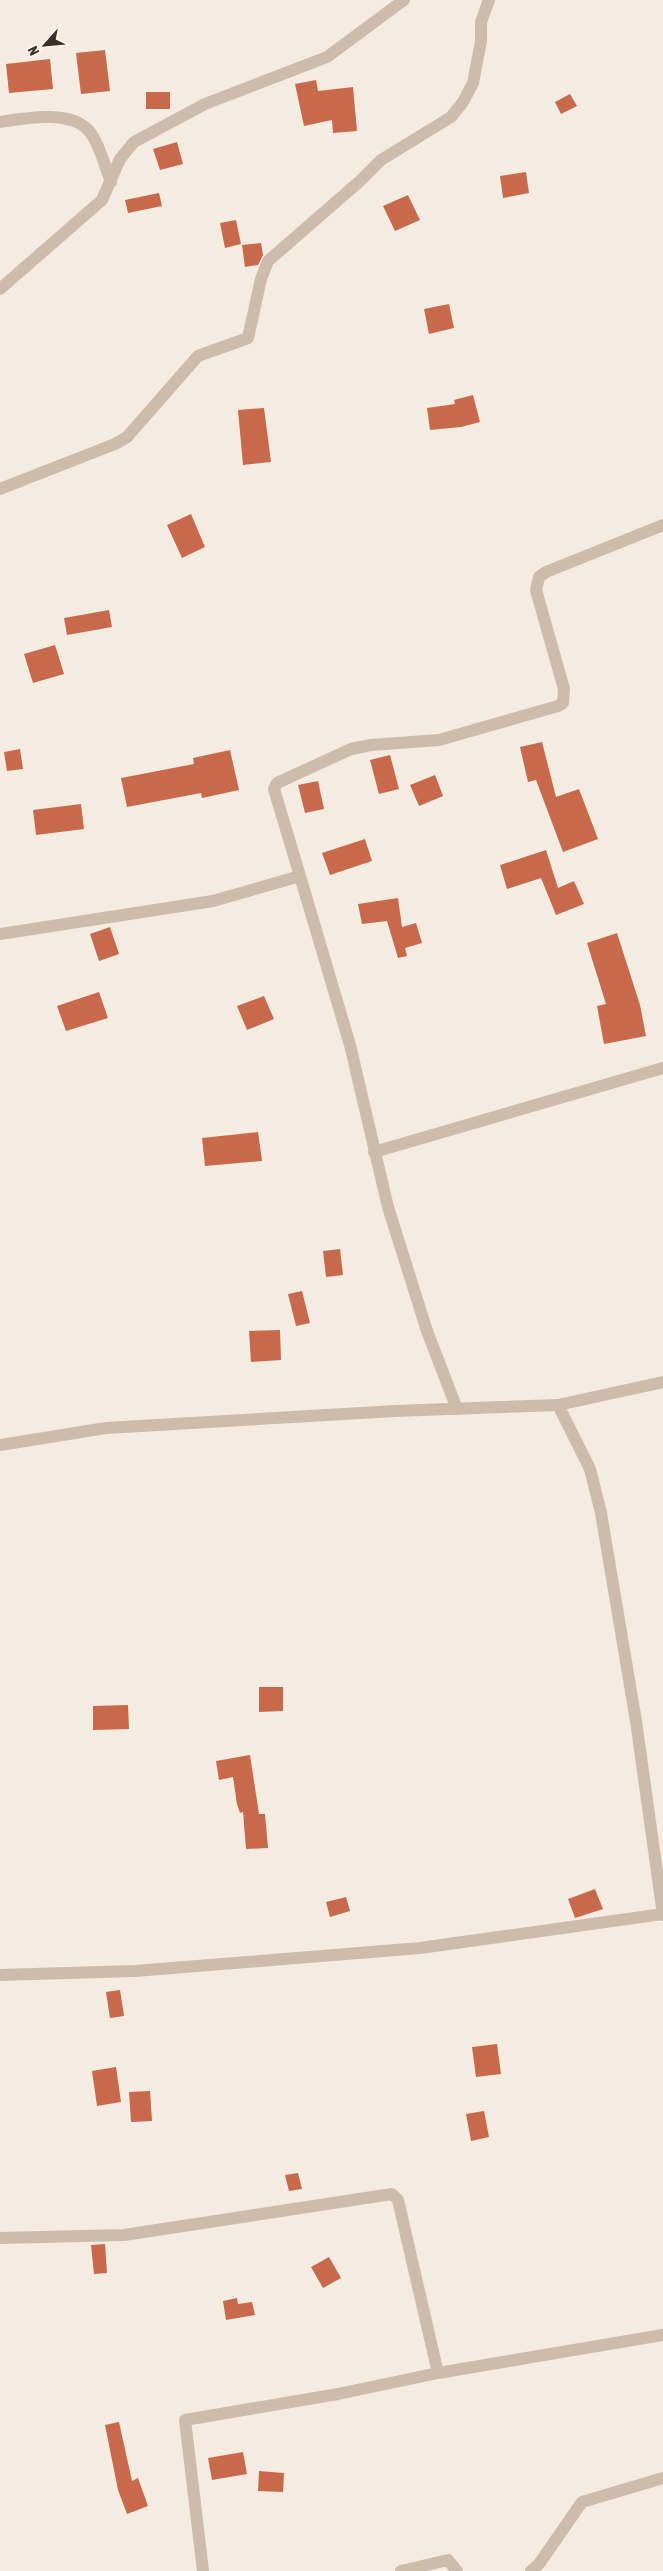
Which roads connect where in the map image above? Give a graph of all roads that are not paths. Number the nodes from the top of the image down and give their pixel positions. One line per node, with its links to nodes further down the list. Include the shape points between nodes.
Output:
1 (404, 0): 4 (street, via 327,57 205,104 134,142 120,159)
2 (489, 0): 6 (street, via 481,22 473,83 464,102 451,117 380,160 268,261 248,338 198,356 127,437)
3 (0, 122): 4 (street, via 43,116 68,119 82,125 90,133)
4 (111, 182): 5 (street, via 91,212)
5 (0, 289)
6 (0, 489)
7 (663, 525): 8 (street, via 539,577 536,590 564,689 563,703 438,740 351,749 277,783 274,789)
8 (300, 876): 9 (street, via 213,901); 11 (street, via 350,1044)
9 (0, 934)
10 (663, 1068): 11 (street)
11 (374, 1152): 14 (street, via 428,1331)
12 (663, 1382): 13 (street)
13 (558, 1405): 14 (street); 16 (street, via 590,1469 601,1513 636,1721)
14 (458, 1408): 15 (street, via 106,1428)
15 (0, 1445)
16 (663, 1915): 17 (street, via 420,1948 135,1971)
17 (0, 1974)
18 (0, 2238): 20 (street, via 124,2235 392,2194 398,2200)
19 (663, 2335): 20 (street)
20 (438, 2373): 22 (street, via 185,2420)
21 (663, 2478): 25 (street, via 582,2502)
22 (203, 2571)
23 (401, 2571): 24 (street, via 448,2560)
24 (457, 2571)
25 (531, 2571)

